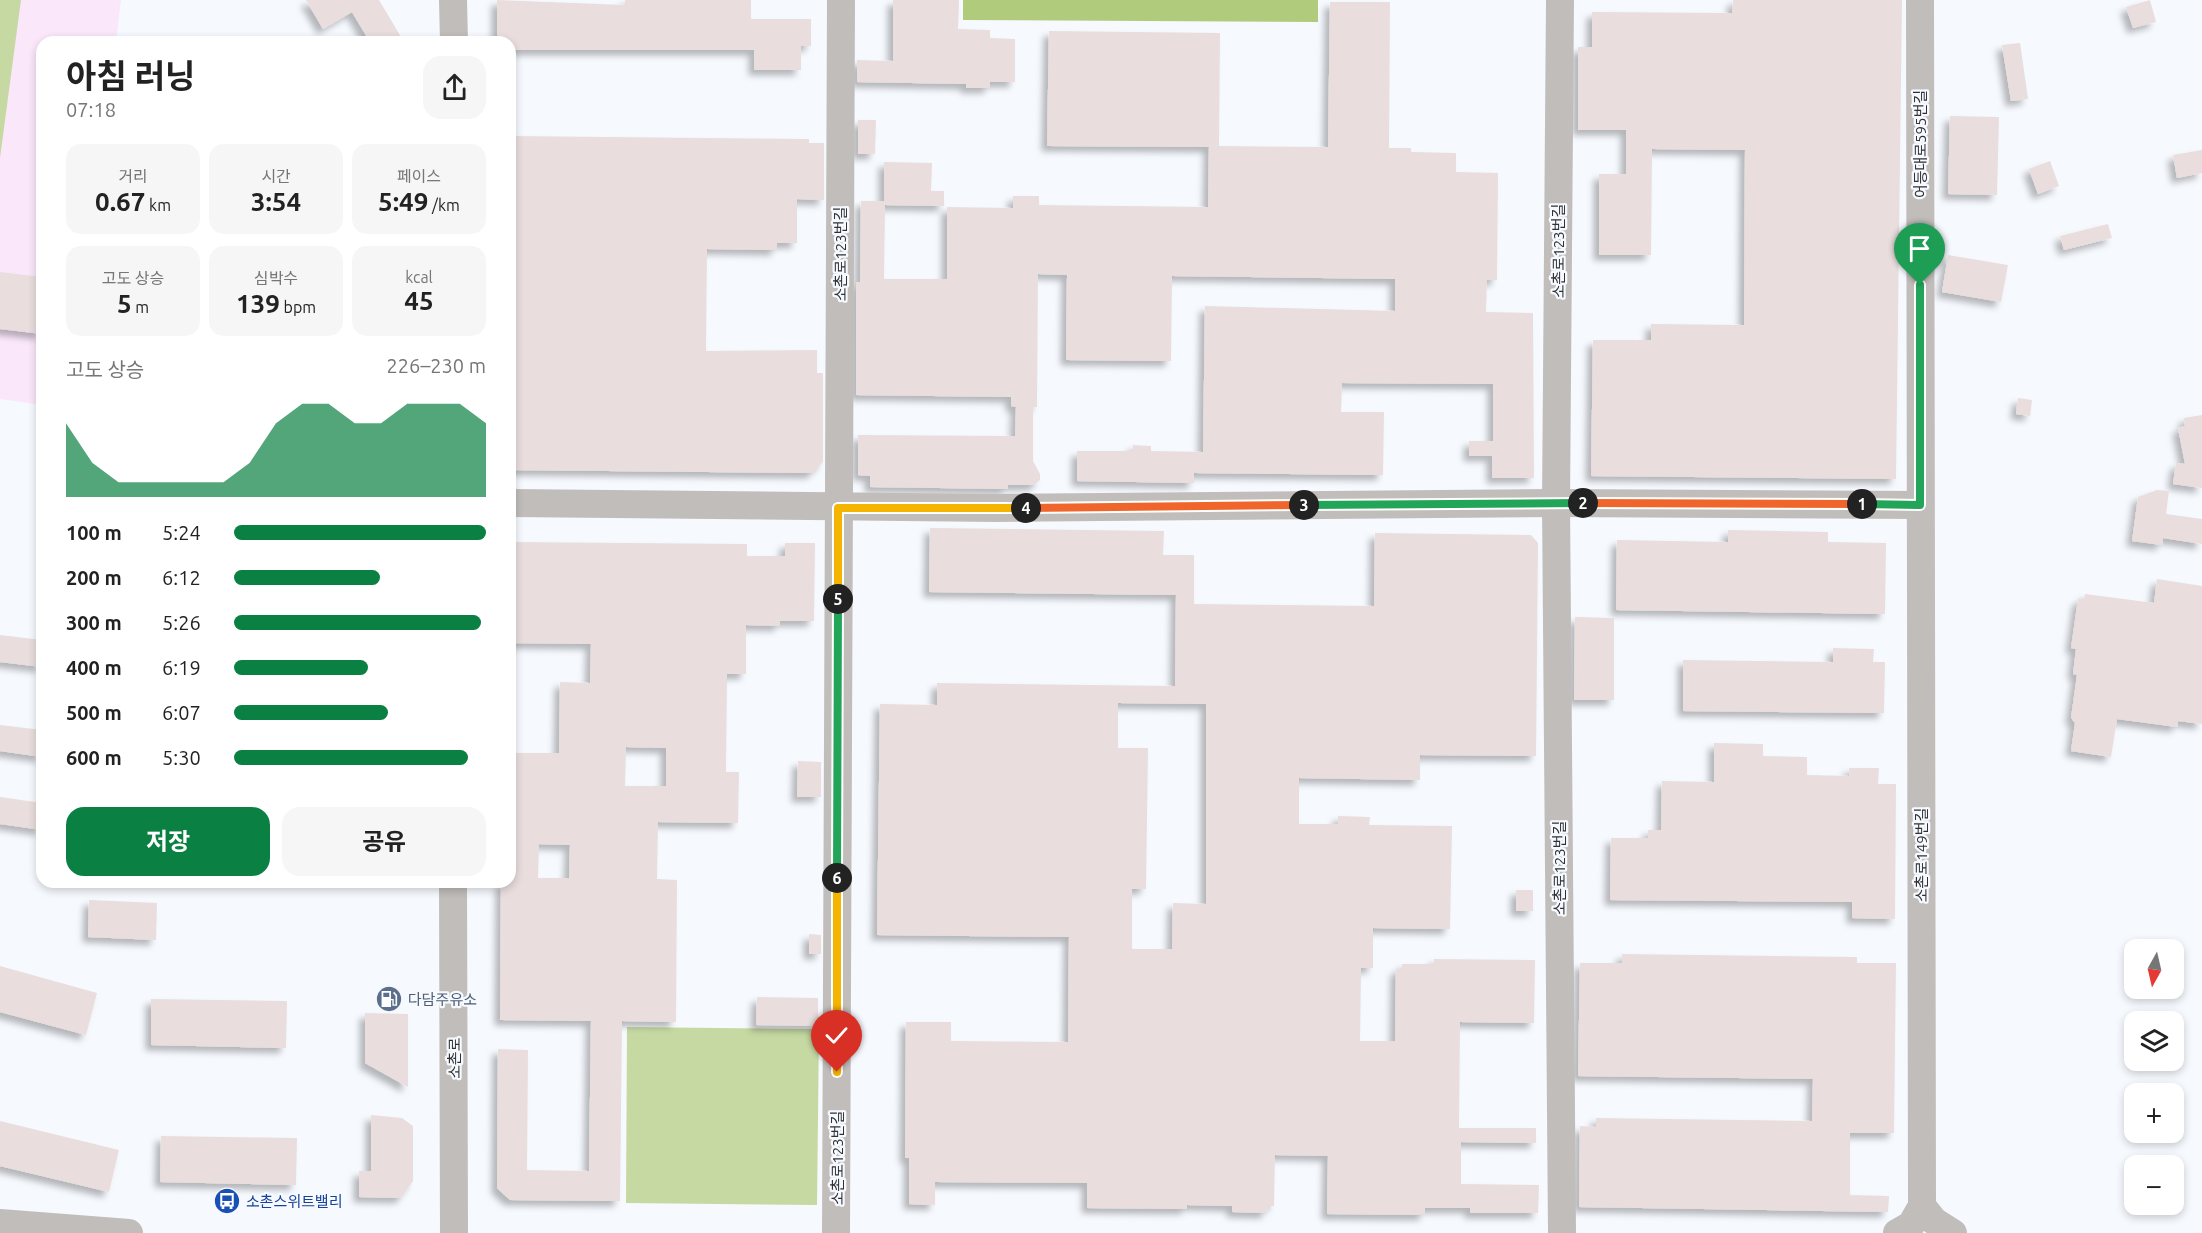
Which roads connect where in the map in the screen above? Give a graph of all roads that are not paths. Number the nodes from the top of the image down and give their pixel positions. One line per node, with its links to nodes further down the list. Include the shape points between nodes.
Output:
1 (453, 0): 5 (street)
2 (841, 0): 9 (street, 소촌로123번길)
3 (1560, 0): 7 (street, 소촌로123번길)
4 (1920, 0): 8 (street, 어등대로595번길)
5 (454, 36)
6 (516, 503): 9 (street)
7 (1556, 503): 8 (street); 9 (street); 16 (street, 소촌로123번길)
8 (1920, 505): 11 (street, 소촌로149번길)
9 (838, 508): 15 (street, 소촌로123번길)
10 (453, 888): 14 (street, 소촌로)
11 (1922, 1206): 17 (street, via 1911,1225); 18 (street, via 1934,1221)
12 (0, 1223): 13 (street)
13 (129, 1233)
14 (454, 1233)
15 (837, 1233)
16 (1562, 1233)
17 (1897, 1233)
18 (1953, 1233)

